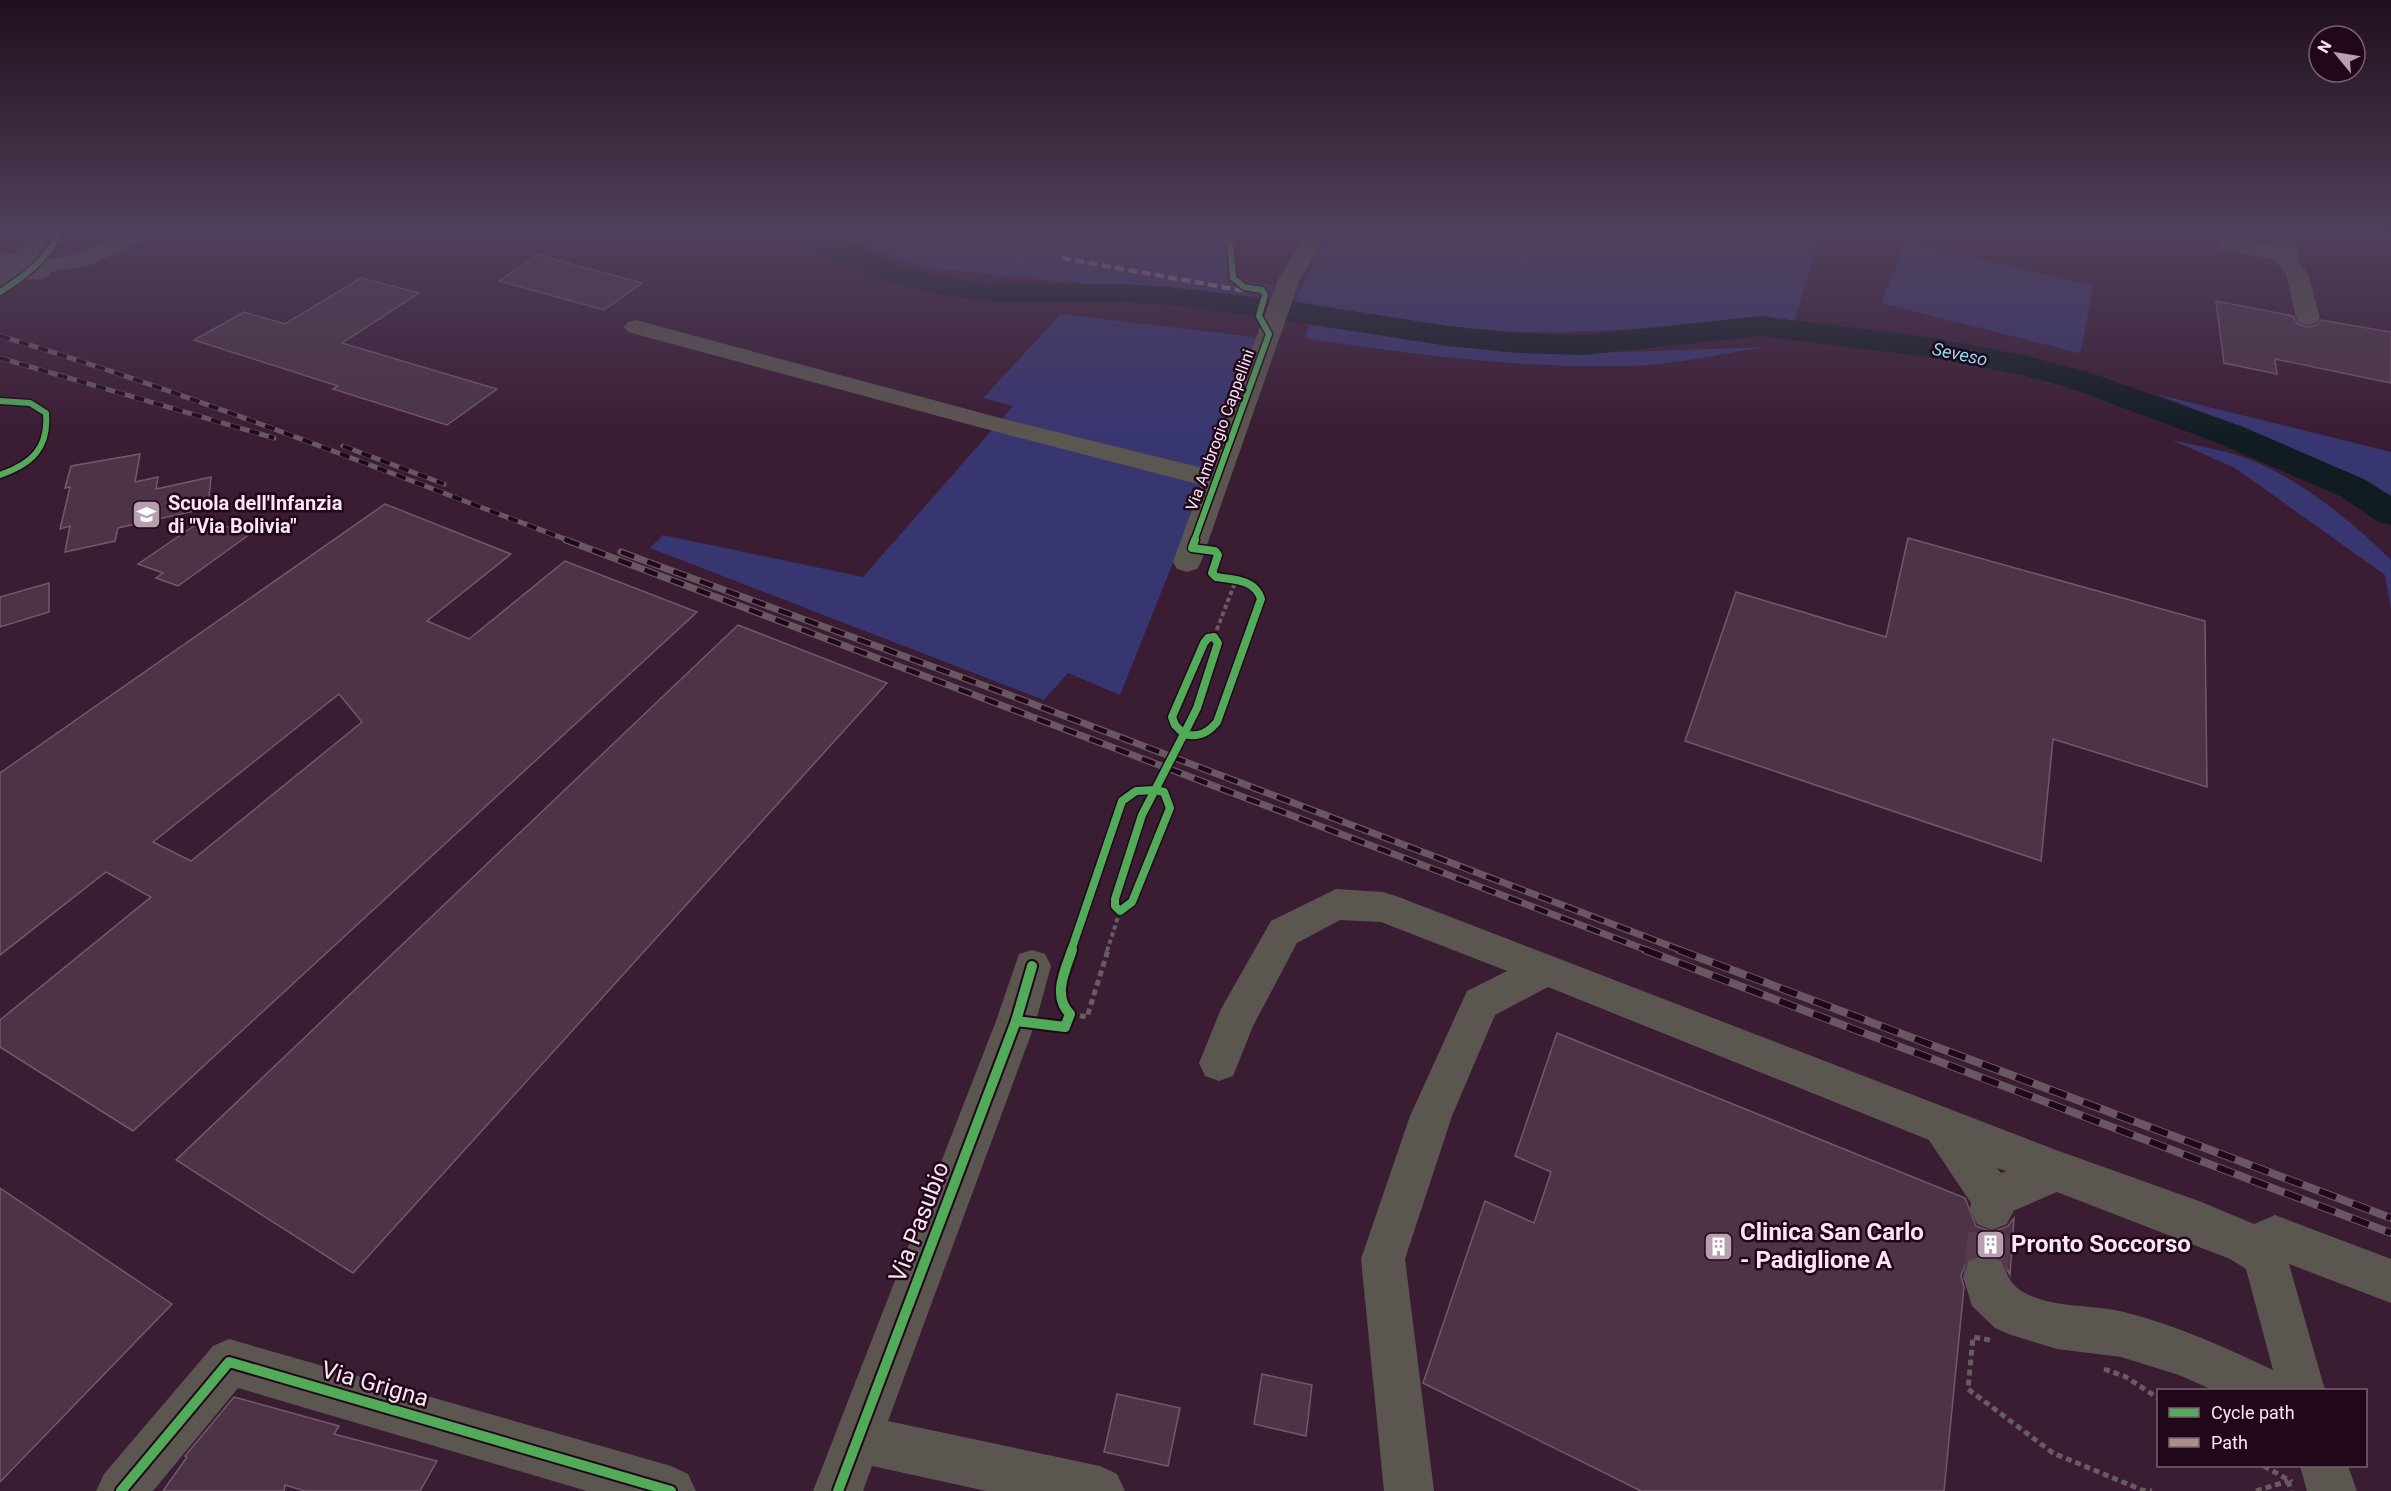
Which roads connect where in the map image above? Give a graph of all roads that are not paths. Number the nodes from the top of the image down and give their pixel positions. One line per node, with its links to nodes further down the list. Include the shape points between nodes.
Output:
1 (1282, 300): 5 (street, Via Ambrogio Cappellini)
2 (2303, 300): 3 (street)
3 (2308, 318)
4 (636, 327): 5 (street)
5 (1216, 480): 6 (street, Via Ambrogio Cappellini)
6 (1187, 562)
7 (1032, 966): 17 (street, Via Pasubio, via 1016,1021)
8 (1546, 969): 9 (street, via 1383,907 1336,904 1284,932 1235,1021); 10 (street); 18 (street, via 1481,1003 1431,1116 1383,1259)
9 (1219, 1063)
10 (1943, 1126): 11 (street); 11 (street, via 1993,1203)
11 (2056, 1171): 12 (street, via 2199,1223 2246,1242)
12 (2264, 1255): 14 (street, via 2266,1242 2274,1237); 16 (street)
13 (1985, 1277): 15 (street, via 1988,1290 2011,1312 2057,1326 2121,1334 2185,1353)
14 (2391, 1281)
15 (2262, 1389)
16 (2302, 1389)
17 (858, 1439): 21 (street, Via Pasubio); 22 (street)
18 (1416, 1490)
19 (121, 1491): 20 (street, Via Grigna, via 229,1362)
20 (671, 1491)
21 (838, 1491)
22 (1100, 1491)

